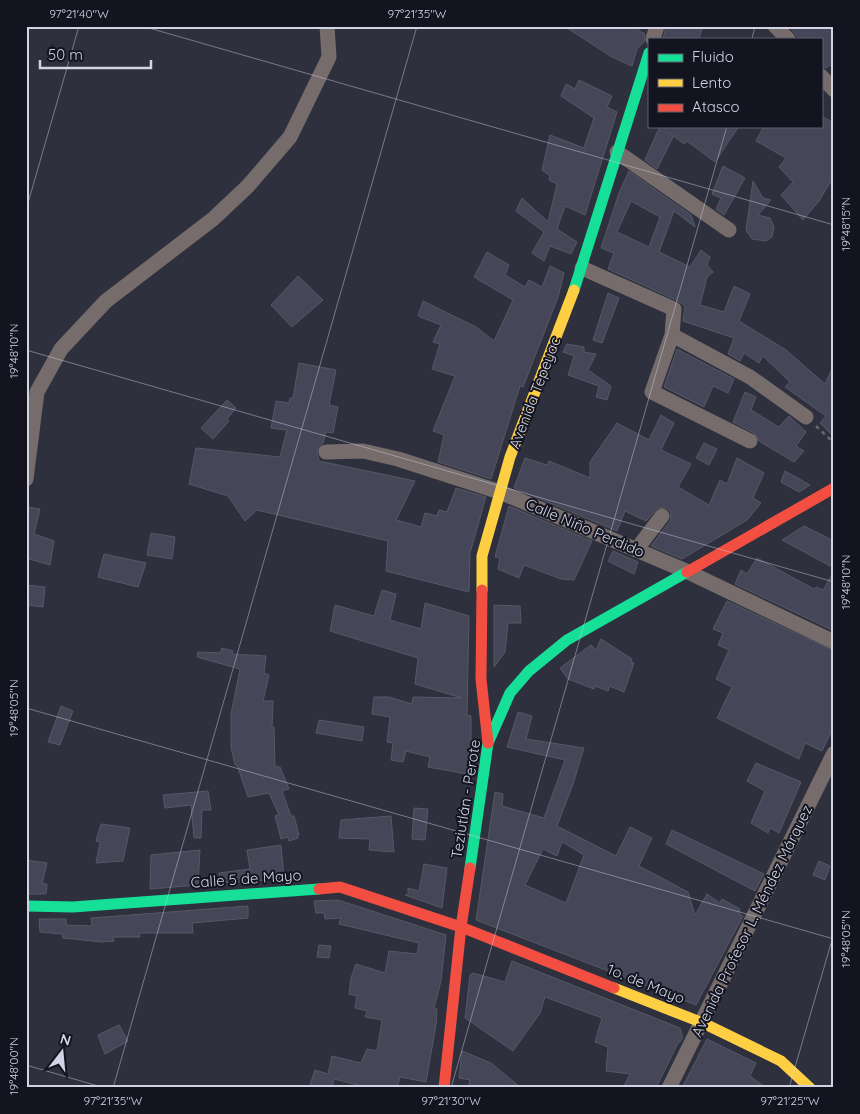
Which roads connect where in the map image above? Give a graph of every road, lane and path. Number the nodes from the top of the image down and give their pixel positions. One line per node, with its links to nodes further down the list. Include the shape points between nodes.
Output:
1 (328, 26): 17 (street, via 329,57 290,138 248,186 213,219 106,301 61,349 37,392)
2 (657, 26): 4 (street)
3 (776, 26): 5 (street)
4 (653, 38)
5 (787, 38)
6 (648, 56): 9 (street, Avenida Tepeyac)
7 (822, 77): 8 (street)
8 (834, 90)
9 (617, 152): 10 (street); 11 (street, Avenida Tepeyac)
10 (730, 230)
11 (582, 268): 12 (street, via 674,309); 19 (street, Avenida Tepeyac, via 510,457)
12 (672, 335): 13 (street, via 750,377); 14 (street, via 652,392)
13 (806, 417): 15 (path)
14 (750, 441)
15 (834, 443)
16 (326, 452): 19 (street, Calle Niño Perdido, via 363,450)
17 (26, 479)
18 (834, 488): 22 (street, Teziutlán - Perote)
19 (500, 492): 21 (street, Calle Niño Perdido); 24 (street, Avenida Tepeyac, via 482,556 481,679)
20 (662, 516): 21 (street)
21 (636, 550): 22 (street, Calle Niño Perdido)
22 (686, 571): 23 (street, Calle Niño Perdido); 24 (street, Teziutlán - Perote, via 567,640 529,671 510,693)
23 (834, 642)
24 (488, 743): 27 (street, Teziutlán - Perote)
25 (834, 753): 28 (street, Avenida Profesor L. Méndez Márquez)
26 (26, 906): 27 (street, Calle 5 de Mayo, via 73,908 340,887)
27 (461, 928): 28 (street, 1o. de Mayo); 29 (street, Teziutlán - Perote)
28 (703, 1023): 30 (street, Avenida Profesor L. Méndez Márquez); 31 (street, 1o. de Mayo, via 781,1061)
29 (444, 1088)
30 (669, 1088)
31 (810, 1088)

